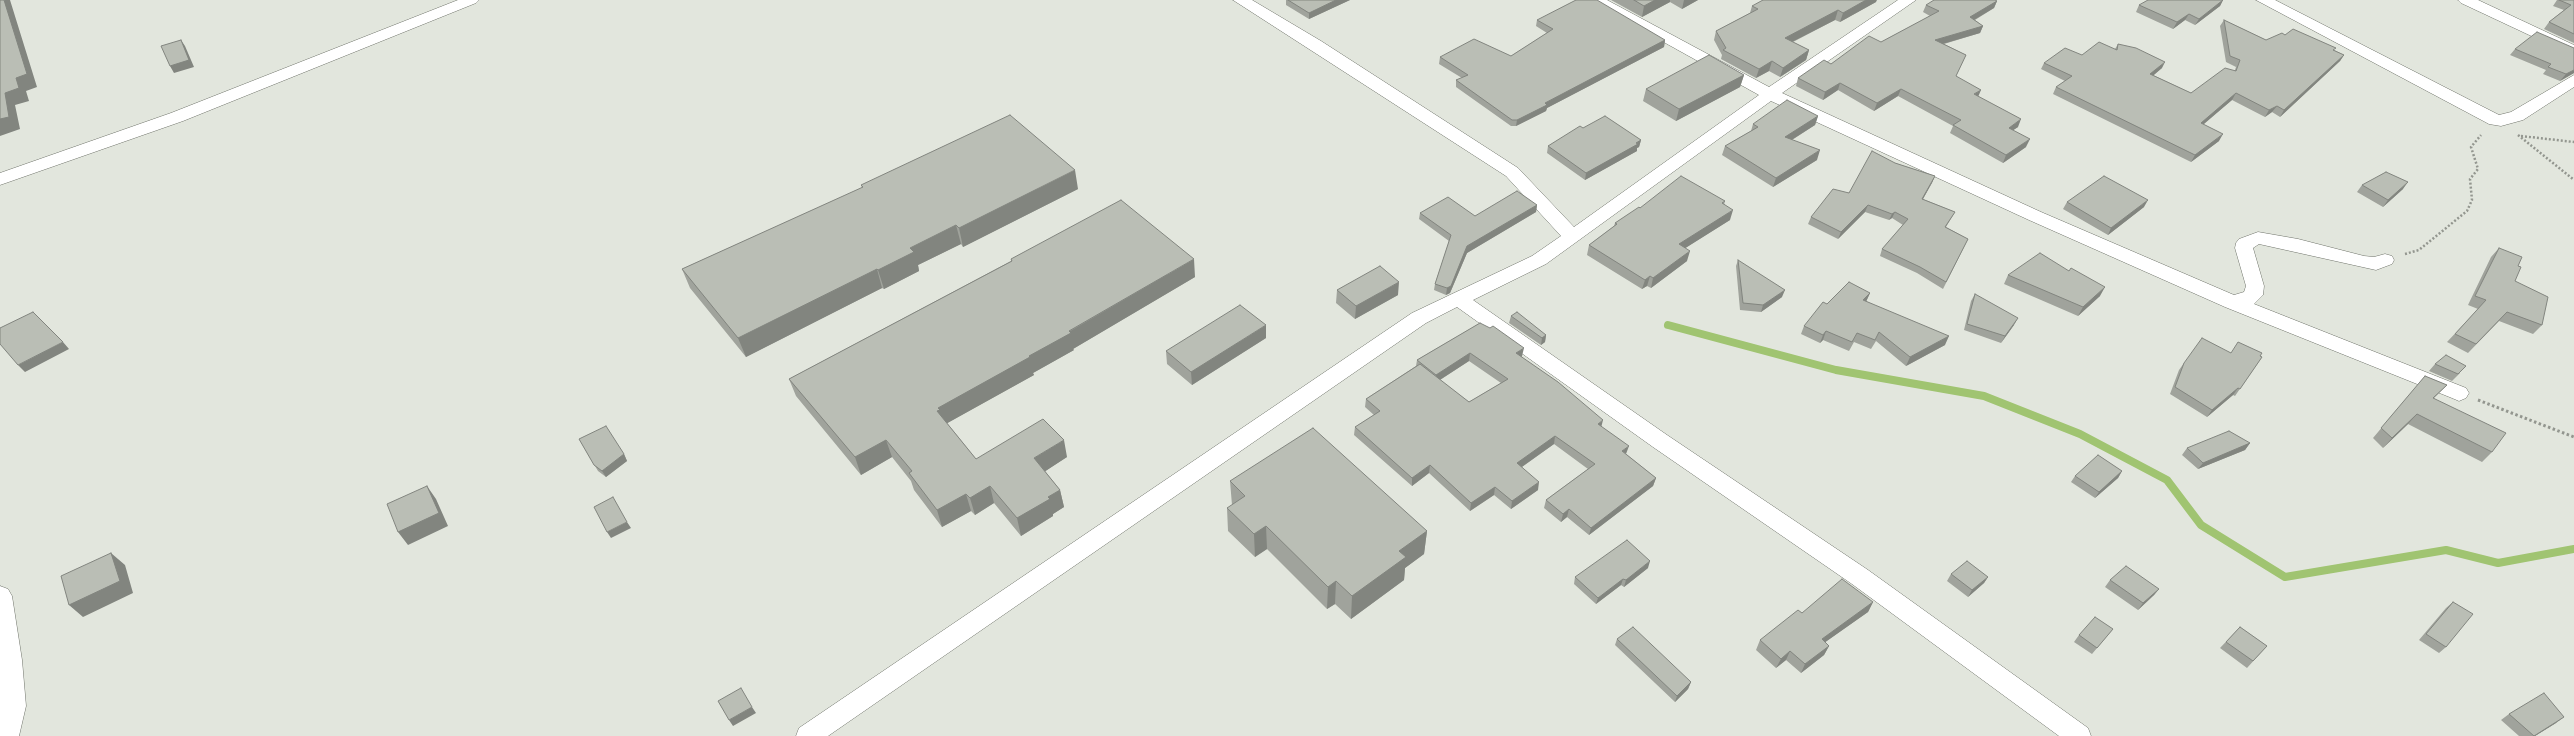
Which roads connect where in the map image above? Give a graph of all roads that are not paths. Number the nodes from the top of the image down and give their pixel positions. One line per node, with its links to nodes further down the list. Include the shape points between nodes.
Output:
1 (471, 0): 10 (street, via 177,117)
2 (1241, 0): 11 (street, via 1512,172)
3 (1596, 0): 9 (street)
4 (1908, 0): 9 (street)
5 (2264, 0): 8 (street, via 2482,115 2502,121 2525,111)
6 (2466, 0): 7 (street)
7 (2574, 51)
8 (2574, 80)
9 (1770, 94): 11 (street); 14 (street)
10 (0, 179)
11 (1573, 237): 13 (street, via 1539,260)
12 (2385, 260): 14 (street, via 2376,264 2364,262 2258,238 2245,243 2244,248 2255,286 2253,295 2246,300)
13 (1459, 299): 18 (street, via 1419,318); 19 (street, via 1868,582)
14 (2232, 302): 15 (street)
15 (2459, 393)
16 (0, 596): 17 (street, via 14,706)
17 (7, 736)
18 (808, 736)
19 (2079, 736)

